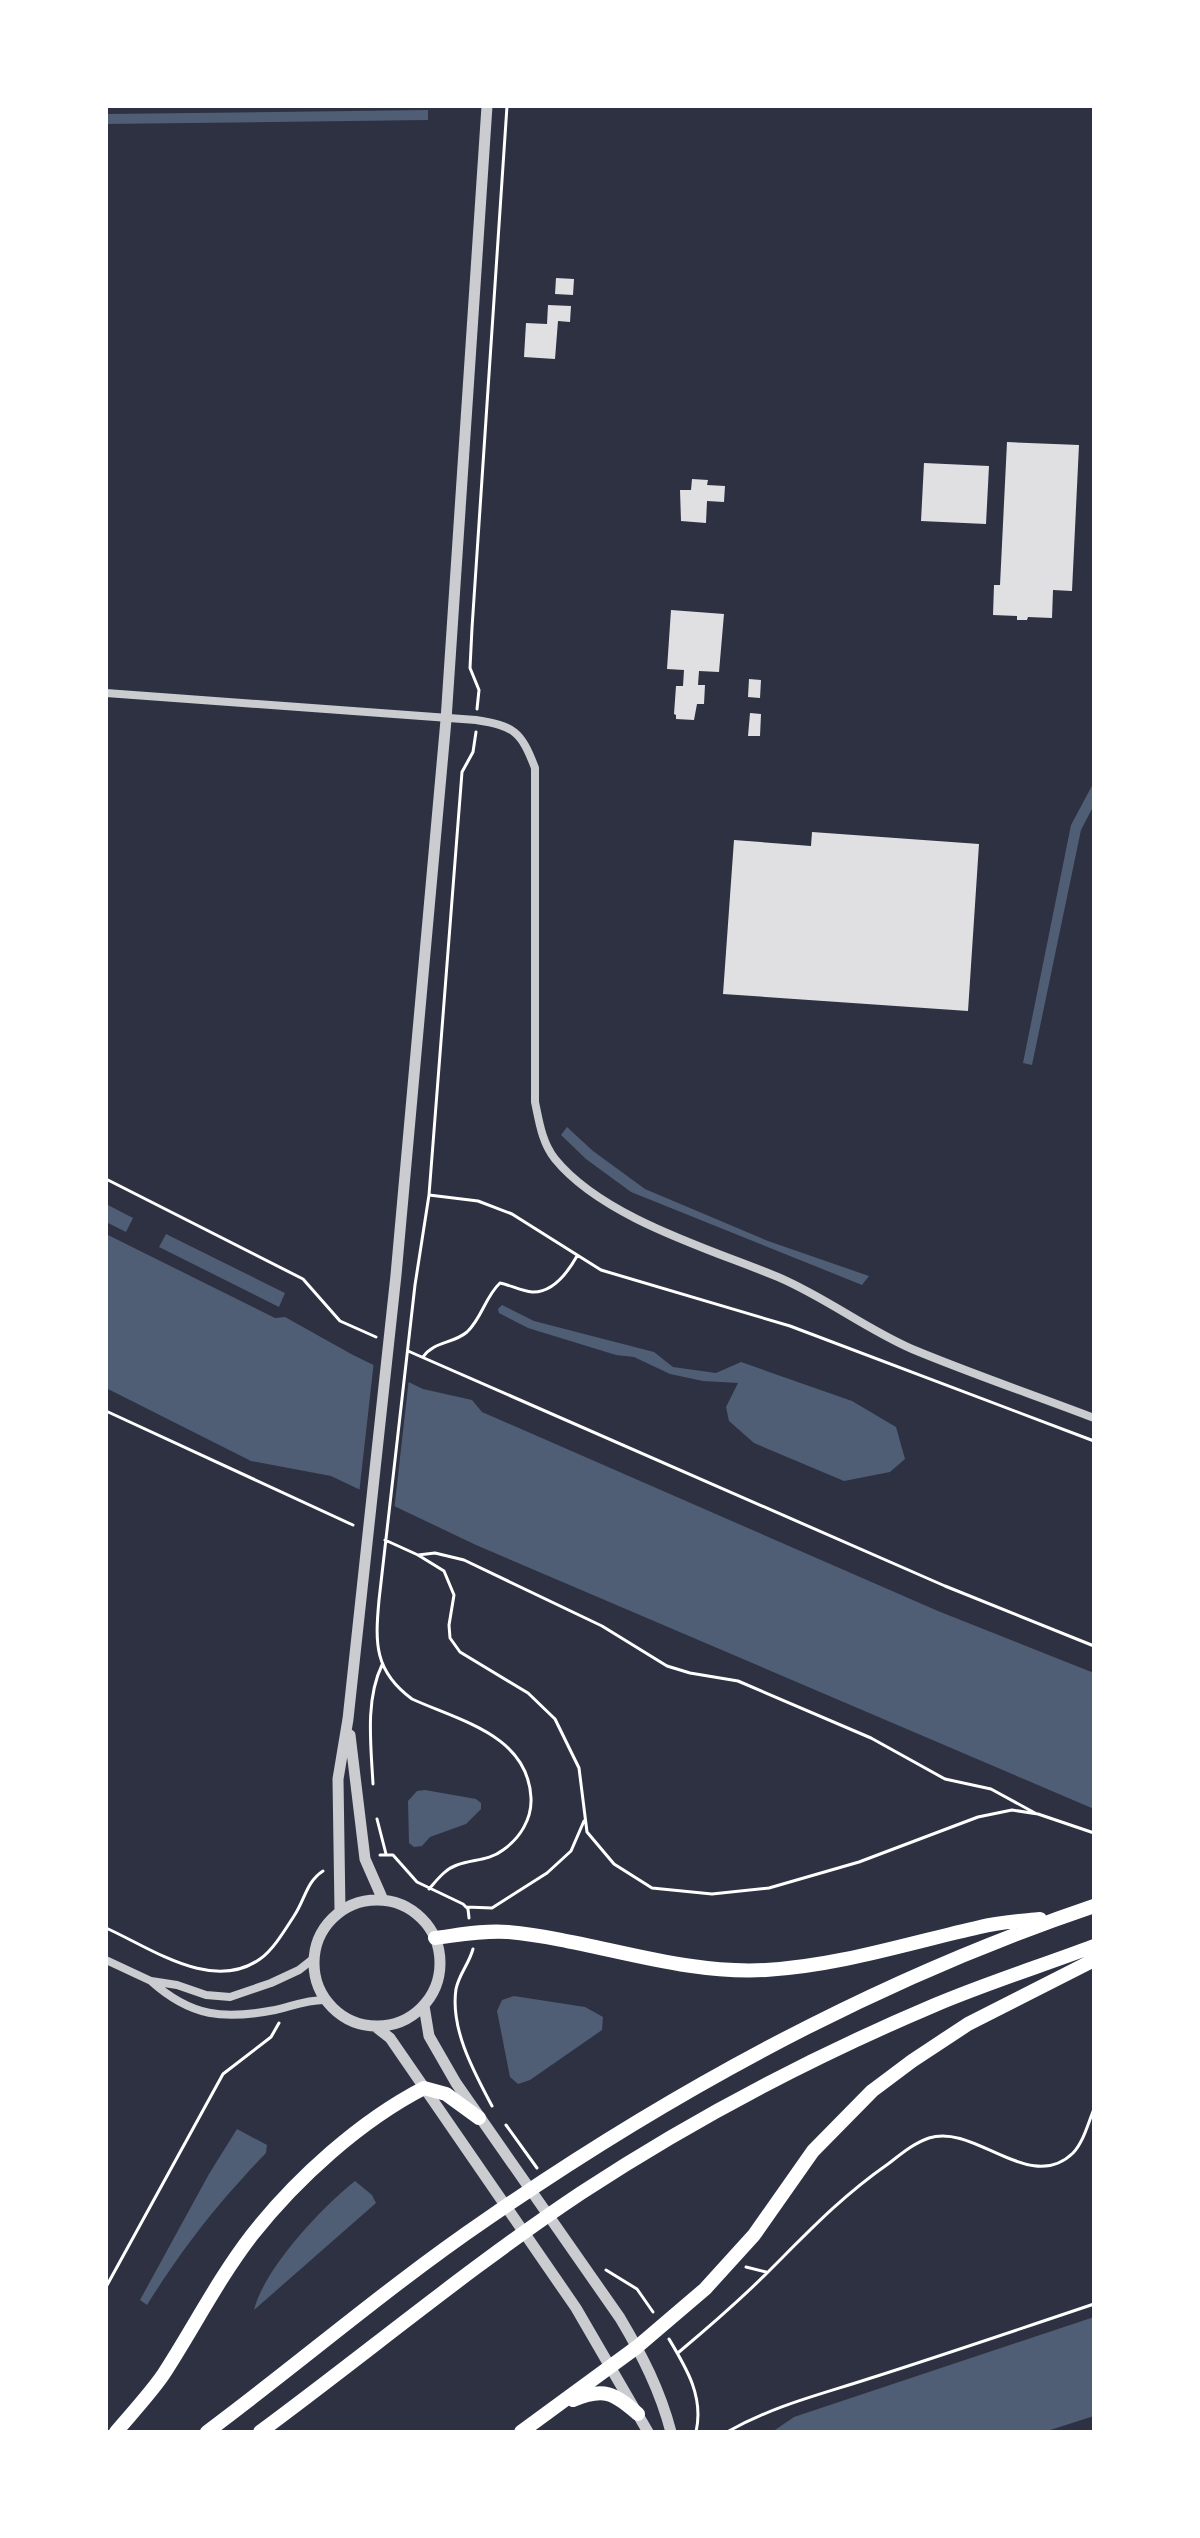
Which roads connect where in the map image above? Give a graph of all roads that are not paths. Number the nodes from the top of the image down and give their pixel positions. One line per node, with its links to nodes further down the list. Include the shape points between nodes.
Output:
1 (487, 106): 3 (street)
2 (106, 693): 3 (street)
3 (446, 720): 4 (street, via 507,725 527,746 535,768 535,1102 554,1158 609,1202 664,1233 781,1279 912,1349); 5 (street, via 396,1275)
4 (1094, 1418)
5 (348, 1719): 6 (street, via 365,1859); 8 (street, via 338,1779)
6 (383, 1900): 8 (street, via 366,1900); 10 (street, via 414,1912)
7 (1094, 1906): 9 (highway)
8 (340, 1911): 12 (street, via 324,1927)
9 (1064, 1916): 10 (highway, via 983,1926 765,1971 705,1968 537,1935); 26 (highway, via 928,1971 771,2046 660,2107 485,2220)
10 (435, 1938): 17 (street, via 439,1973)
11 (1094, 1946): 27 (highway, via 938,2004 786,2074 679,2133 504,2247)
12 (313, 1959): 15 (street, via 271,1983 230,1997); 16 (street)
13 (106, 1960): 15 (street)
14 (1094, 1960): 21 (highway, via 968,2024 872,2091 813,2151 731,2263)
15 (151, 1981): 16 (street, via 170,1998 232,2017)
16 (324, 2000): 18 (street, via 338,2014)
17 (424, 2006): 18 (street, via 394,2024); 20 (street, via 429,2036)
18 (376, 2027): 19 (street, via 390,2038)
19 (424, 2088): 20 (highway, via 446,2094); 22 (street); 25 (highway, via 394,2105 288,2193 231,2265 161,2377)
20 (479, 2118): 21 (street)
21 (637, 2347): 22 (highway); 30 (street)
22 (611, 2365): 23 (highway); 24 (street)
23 (558, 2407): 24 (highway, via 598,2392 619,2397); 28 (highway)
24 (638, 2414): 29 (street)
25 (116, 2432)
26 (207, 2432)
27 (260, 2432)
28 (521, 2432)
29 (648, 2432)
30 (671, 2432)

